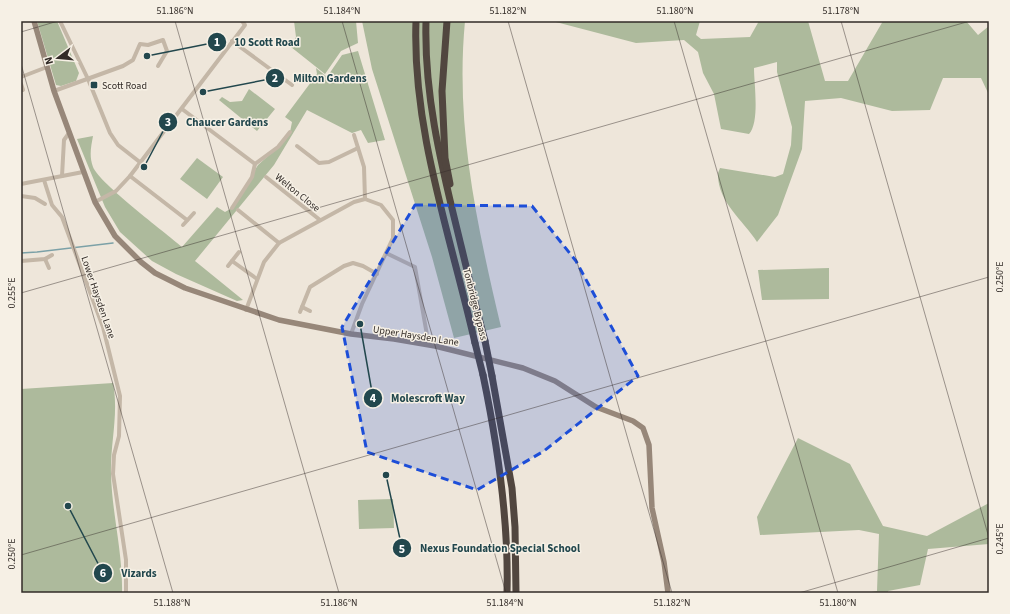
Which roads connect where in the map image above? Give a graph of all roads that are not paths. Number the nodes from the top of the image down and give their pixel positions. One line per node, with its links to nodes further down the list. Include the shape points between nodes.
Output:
1 (34, 21): 12 (street, Upper Haysden Lane)
2 (60, 21): 14 (street)
3 (249, 21): 7 (street)
4 (416, 21): 60 (highway, Tonbridge Bypass, bridge, via 418,80 424,129 476,343 496,439 504,505)
5 (426, 21): 43 (highway, Tonbridge Bypass, via 433,124)
6 (446, 21): 43 (highway, via 442,91 445,158)
7 (244, 23): 10 (street)
8 (163, 35): 9 (street)
9 (163, 40): 11 (street, via 167,51); 14 (street, via 148,45 140,44 133,60)
10 (232, 41): 16 (street); 19 (street)
11 (158, 66)
12 (47, 67): 13 (street); 18 (street, Upper Haysden Lane)
13 (21, 77)
14 (88, 79): 18 (street); 25 (street, via 110,133 118,145)
15 (21, 84): 17 (street)
16 (292, 86)
17 (23, 90)
18 (54, 92): 21 (street, Upper Haysden Lane)
19 (182, 109): 25 (street); 26 (street)
20 (290, 132): 26 (street, via 278,147)
21 (69, 133): 27 (street, Upper Haysden Lane); 28 (street, via 64,140)
22 (354, 135): 24 (street)
23 (297, 146): 24 (street, via 319,163 329,162)
24 (358, 148): 34 (street, via 364,167)
25 (141, 163): 29 (street)
26 (255, 164): 37 (street, via 252,177)
27 (83, 172): 28 (street); 35 (street, Upper Haysden Lane)
28 (62, 176): 31 (street)
29 (130, 176): 35 (street, via 116,191); 40 (street)
30 (266, 177): 41 (street, Welton Close)
31 (44, 180): 32 (street); 59 (street, Lower Haysden Lane, via 52,205 62,218 103,327 120,396 119,436 113,474 126,560)
32 (21, 184)
33 (21, 196): 36 (street, via 35,198)
34 (365, 199): 41 (street); 46 (street, via 381,205 393,220 393,238)
35 (95, 202): 55 (street, Upper Haysden Lane, via 107,224 127,249 155,272 185,288)
36 (45, 204)
37 (232, 208)
38 (238, 210): 44 (street)
39 (194, 214): 40 (street)
40 (187, 220): 42 (street)
41 (320, 220): 44 (street)
42 (183, 225)
43 (460, 242): 61 (highway, Tonbridge Bypass, bridge, via 485,341 512,488)
44 (279, 243): 54 (street, via 264,262)
45 (238, 252): 50 (street)
46 (386, 254): 53 (street); 58 (street, via 415,267)
47 (52, 255): 48 (street)
48 (45, 259): 49 (street); 52 (street)
49 (21, 261)
50 (232, 261): 51 (street); 54 (street)
51 (228, 266)
52 (49, 268)
53 (377, 274): 56 (street, via 353,262 344,266 310,287 301,310); 57 (street)
54 (257, 279): 55 (street)
55 (246, 310): 57 (street, Upper Haysden Lane, via 279,320)
56 (310, 311)
57 (351, 334): 62 (street, Upper Haysden Lane, via 436,346 523,368 555,381 596,407 639,425 646,434 649,446 652,508)
58 (427, 336)
59 (126, 593)
60 (507, 593)
61 (516, 593)
62 (668, 593)

